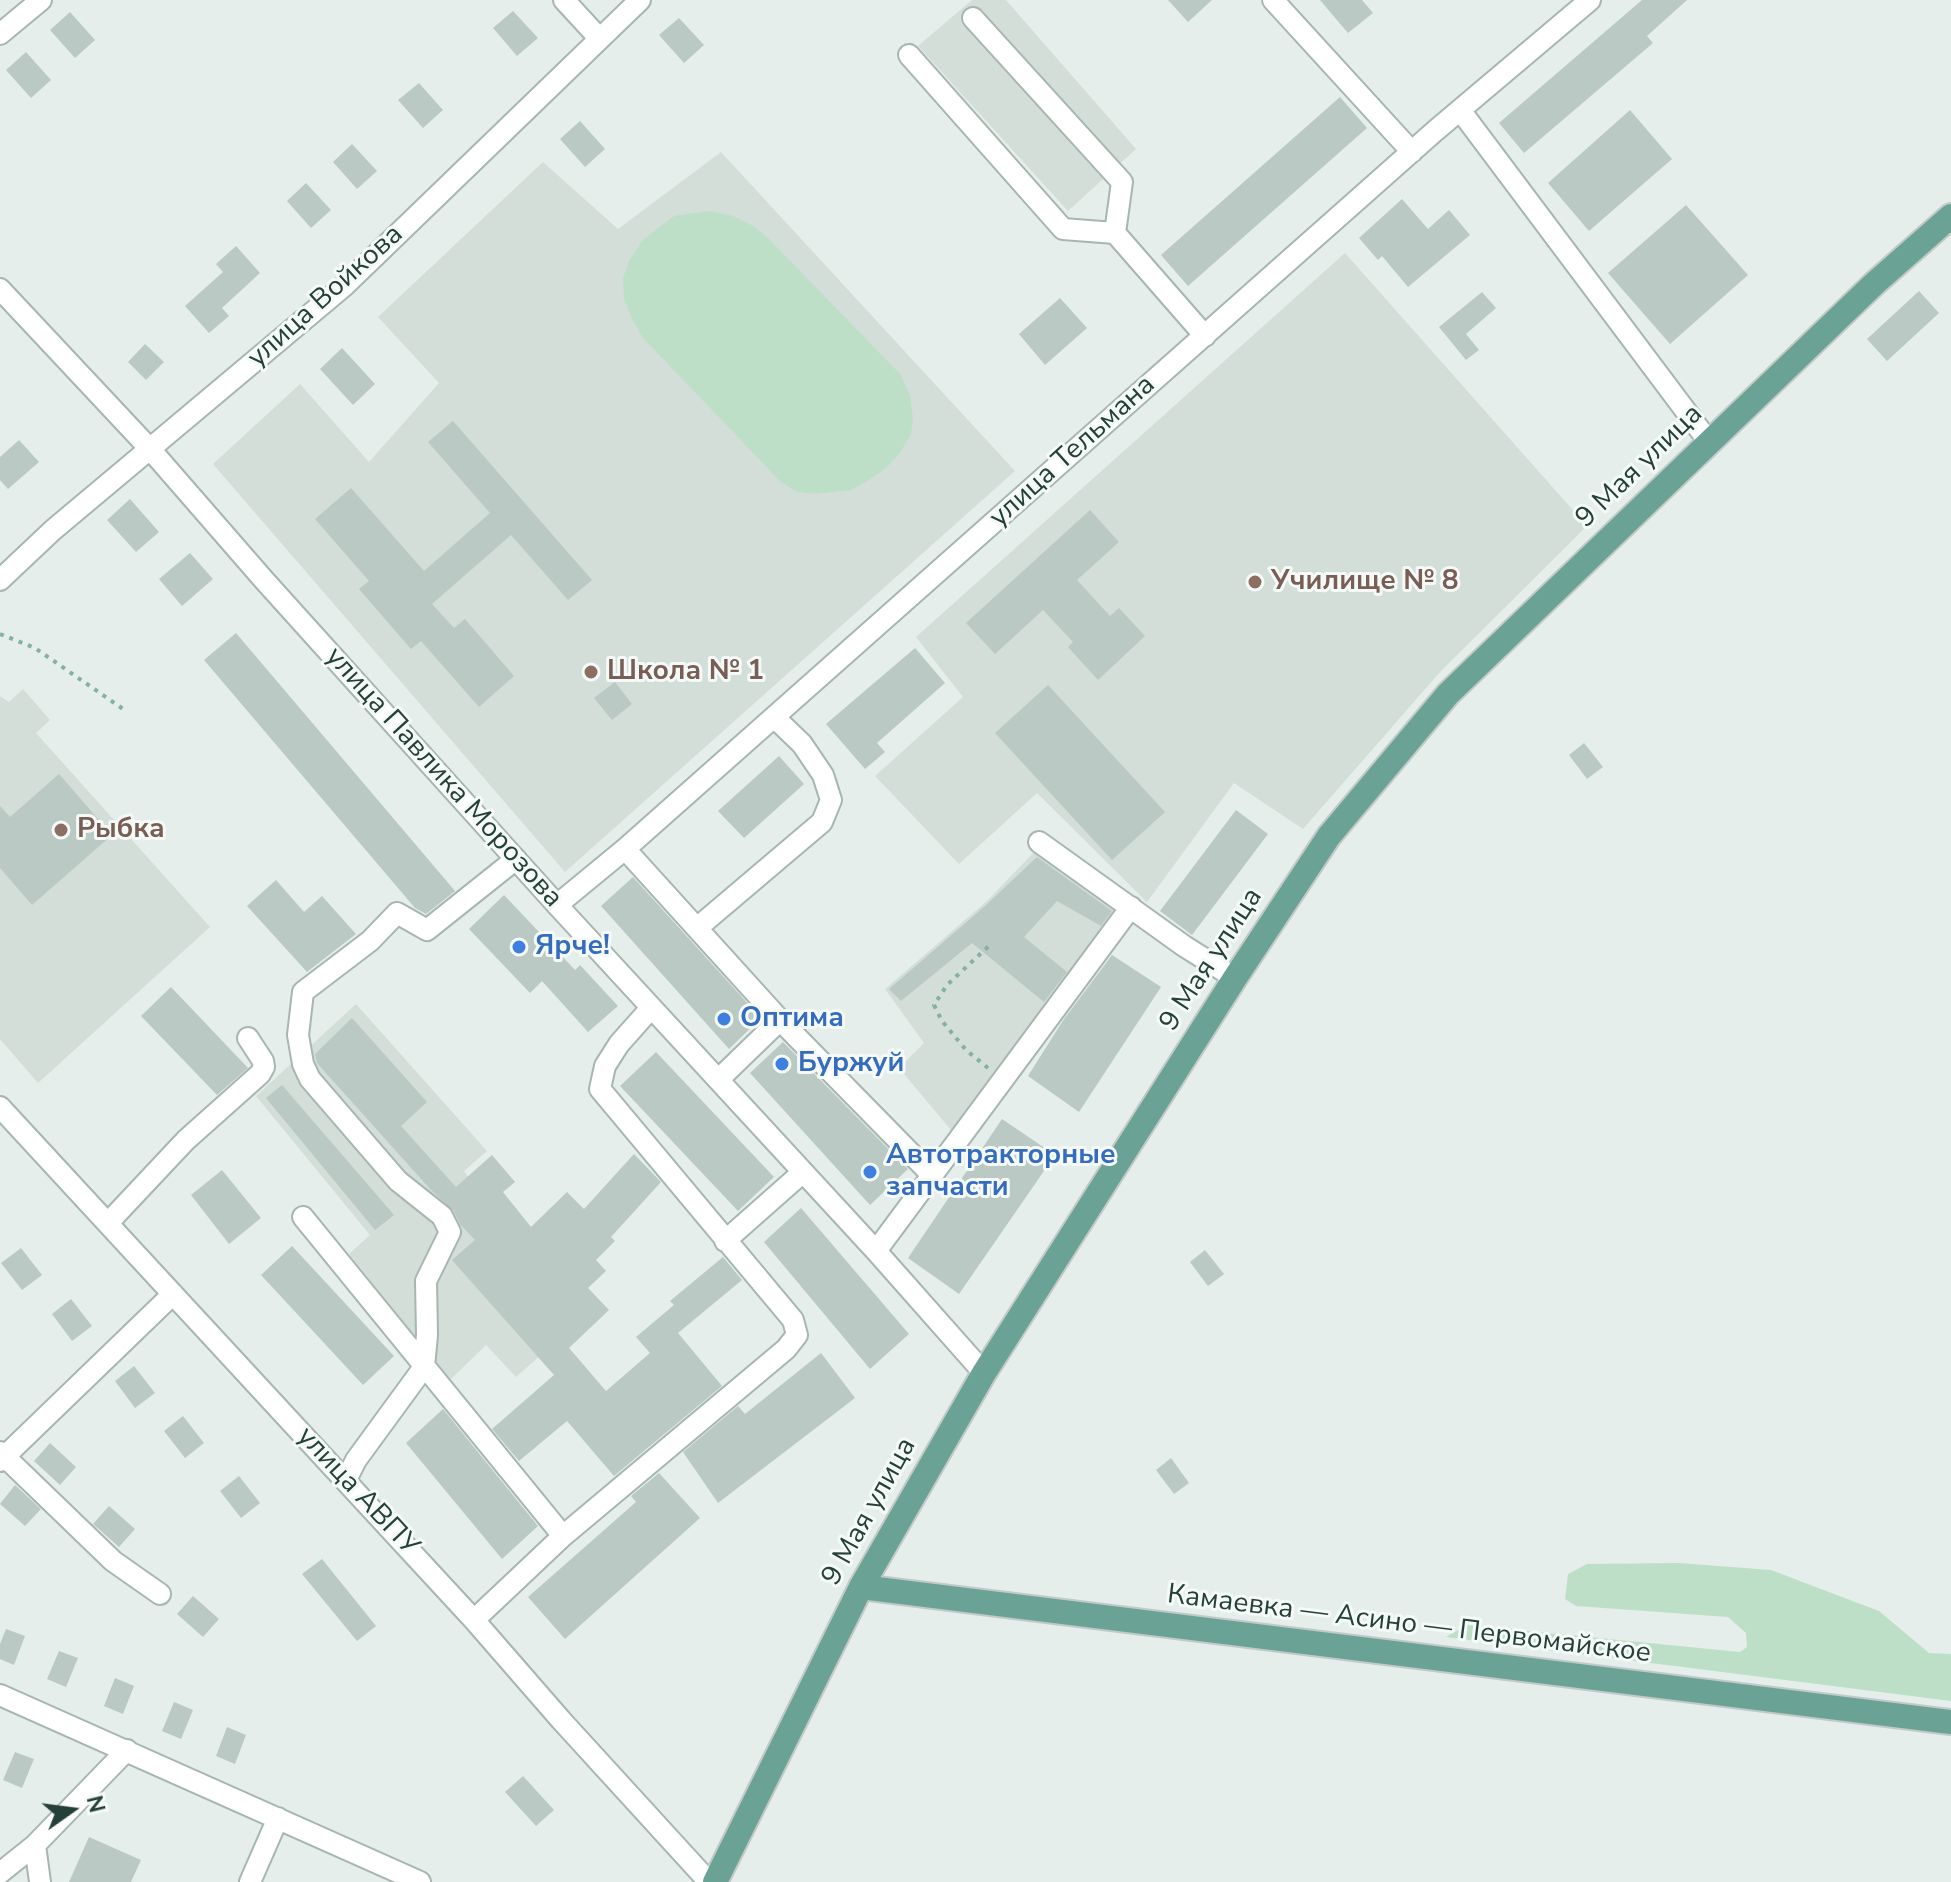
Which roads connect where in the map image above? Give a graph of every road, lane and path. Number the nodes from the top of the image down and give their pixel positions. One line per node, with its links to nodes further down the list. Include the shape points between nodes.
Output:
1 (41, 0): 7 (street)
2 (564, 0): 8 (street)
3 (640, 0): 8 (street, улица Войкова)
4 (1273, 0): 11 (street)
5 (1590, 0): 10 (street, улица Тельмана)
6 (973, 18): 13 (street, via 1122,182)
7 (0, 34)
8 (599, 38): 17 (street, улица Войкова, via 344,286)
9 (909, 55): 13 (street, via 1063,229)
10 (1460, 110): 11 (street, улица Тельмана); 16 (street)
11 (1412, 152): 15 (street, улица Тельмана)
12 (1951, 216): 16 (main road, 9 Мая улица)
13 (1115, 233): 15 (street)
14 (0, 289): 17 (street, улица Павлика Морозова)
15 (1205, 336): 21 (street, улица Тельмана)
16 (1709, 442): 29 (main road, 9 Мая улица, via 1448,694 1329,836)
17 (150, 449): 18 (street, улица Войкова); 24 (street, улица Павлика Морозова)
18 (0, 580)
19 (0, 634): 20 (path, via 35,648)
20 (126, 711)
21 (774, 717): 23 (street, улица Тельмана); 27 (street, via 816,764 831,800 822,822)
22 (1039, 842): 26 (street)
23 (625, 849): 25 (street, улица Тельмана); 27 (street)
24 (516, 859): 25 (street, улица Павлика Морозова); 43 (street, via 427,930 397,913 370,941 303,992 298,1035 310,1079 398,1181 442,1216 450,1232 426,1281)
25 (557, 905): 30 (street, улица Павлика Морозова)
26 (1131, 907): 29 (street); 34 (street)
27 (697, 928): 31 (street)
28 (991, 944): 34 (path, via 947,985 934,1005 966,1050)
29 (1235, 978): 44 (main road, 9 Мая улица)
30 (651, 1008): 33 (street, улица Павлика Морозова); 40 (street, via 605,1066 600,1089)
31 (780, 1020): 33 (street); 37 (street)
32 (248, 1038): 39 (street, via 263,1061 260,1074 186,1140)
33 (719, 1079): 36 (street, улица Павлика Морозова)
34 (1003, 1080): 37 (street)
35 (0, 1107): 39 (street, улица АВПУ)
36 (803, 1172): 40 (street); 41 (street, улица Павлика Морозова)
37 (932, 1175): 41 (street)
38 (303, 1217): 43 (street)
39 (108, 1223): 42 (street, улица АВПУ)
40 (725, 1241): 47 (street, via 793,1320 797,1335)
41 (876, 1251): 44 (street, улица Павлика Морозова)
42 (173, 1294): 45 (street); 46 (street, улица АВПУ)
43 (424, 1367): 46 (street); 47 (street)
44 (984, 1373): 48 (main road, 9 Мая улица)
45 (2, 1456): 49 (street, via 113,1561)
46 (346, 1480): 50 (street, улица АВПУ)
47 (563, 1536): 50 (street)
48 (861, 1587): 52 (main road, Камаевка — Асино — Первомайское); 61 (main road, 9 Мая улица)
49 (160, 1594)
50 (474, 1620): 60 (street, улица АВПУ)
51 (0, 1695): 53 (street)
52 (1951, 1722)
53 (127, 1750): 54 (street); 55 (street)
54 (278, 1818): 58 (street); 59 (street)
55 (35, 1845): 56 (street); 57 (street)
56 (0, 1873)
57 (40, 1882)
58 (250, 1882)
59 (420, 1882)
60 (709, 1882)
61 (715, 1882)

